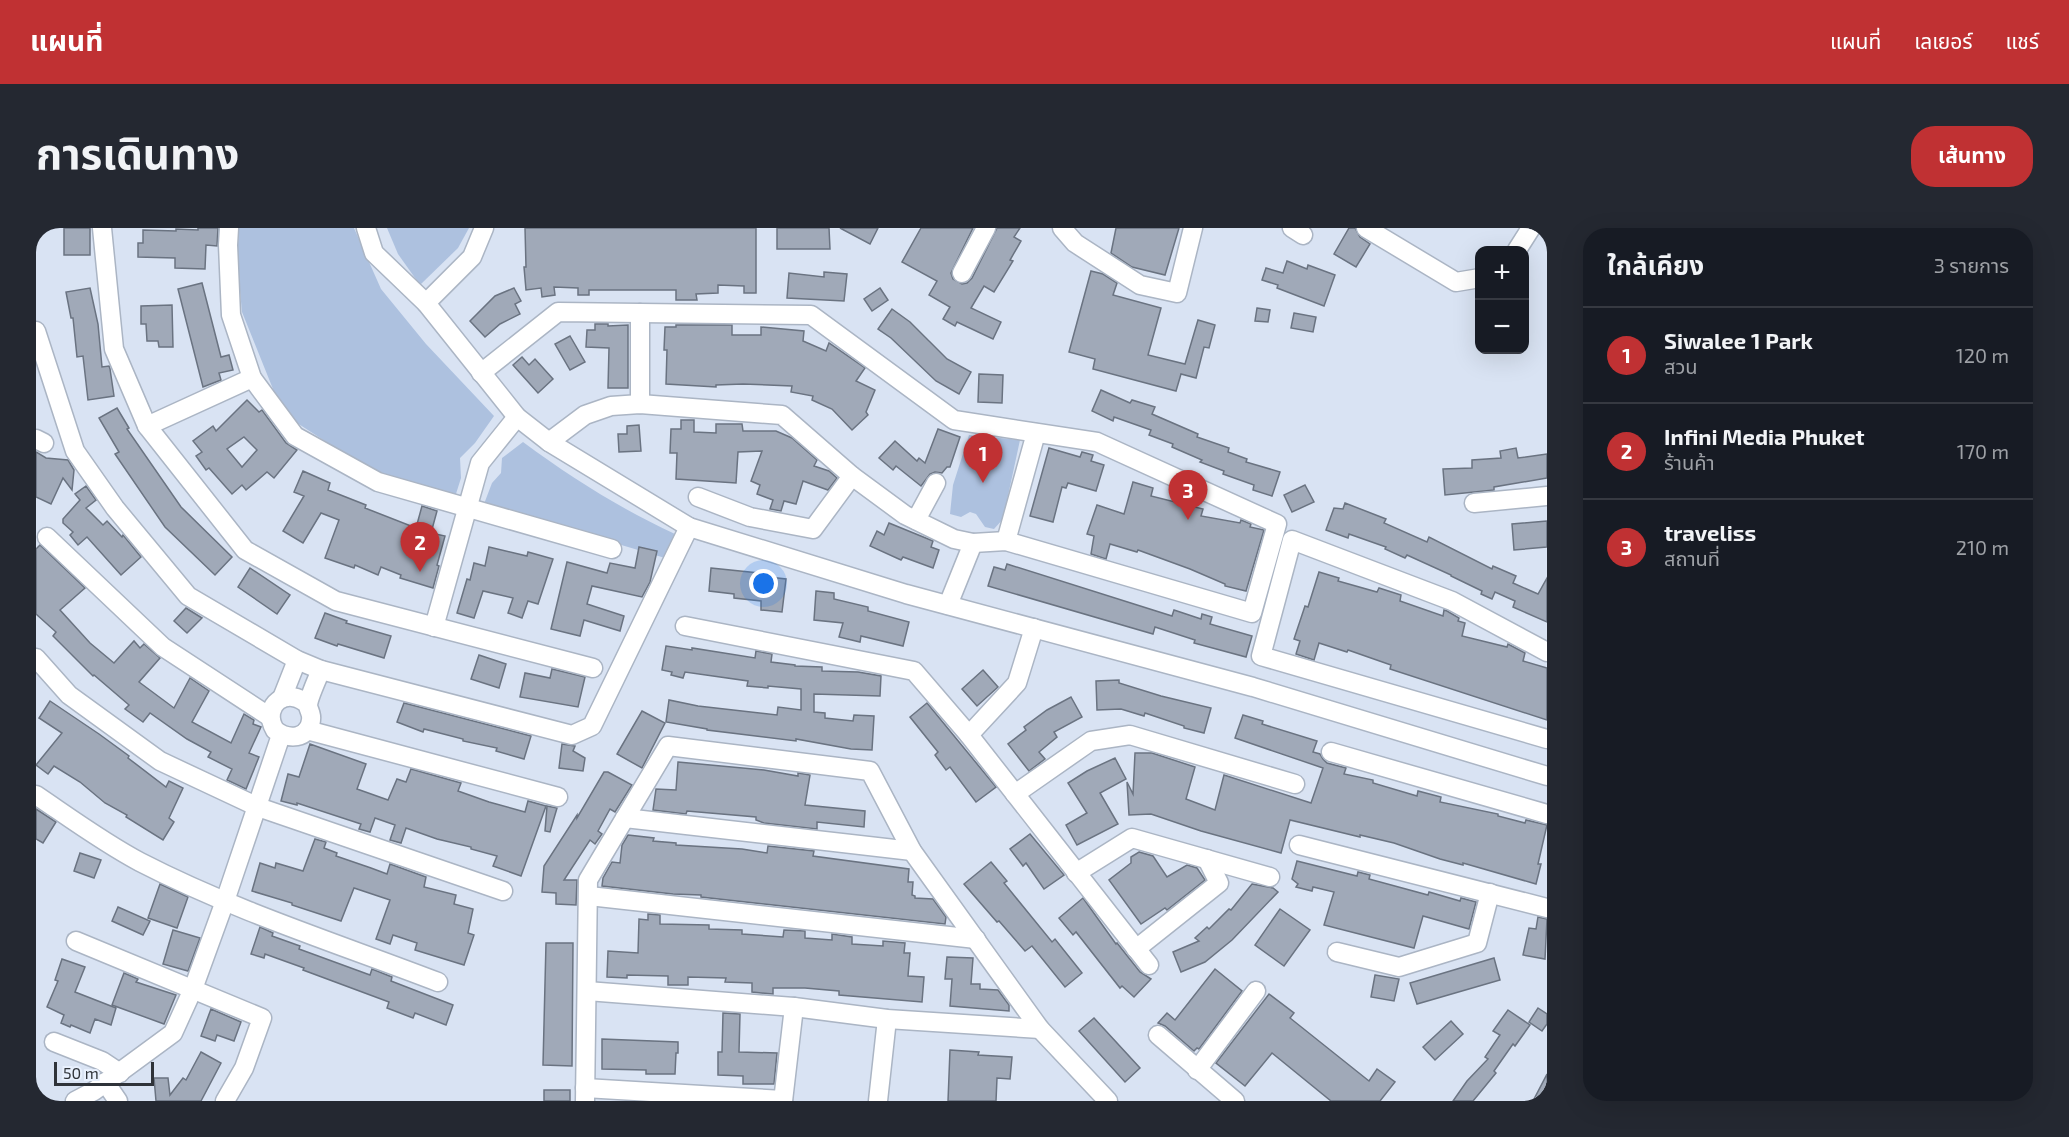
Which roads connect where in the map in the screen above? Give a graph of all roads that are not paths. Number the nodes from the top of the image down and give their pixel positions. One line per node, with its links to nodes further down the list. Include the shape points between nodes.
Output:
1 (102, 228): 21 (street, via 114,349)
2 (229, 228): 18 (street, via 231,315)
3 (366, 228): 14 (street, via 374,253)
4 (484, 228): 14 (street, via 472,257)
5 (986, 228): 12 (street)
6 (1062, 228): 10 (street)
7 (1193, 228): 10 (street, via 1177,293 1140,285)
8 (1366, 228): 13 (street, via 1456,282)
9 (1531, 228): 11 (street)
10 (1078, 236)
11 (1520, 246)
12 (962, 273)
13 (1475, 279)
14 (426, 303): 17 (street)
15 (640, 313): 17 (street, via 558,312); 19 (street); 22 (street, via 811,315 954,420)
16 (36, 331): 42 (street, via 75,451 115,508 188,596)
17 (482, 373): 20 (street)
18 (252, 378): 21 (street); 29 (street, via 295,436 378,482)
19 (640, 404): 23 (street, via 611,406 585,415); 24 (street, via 782,415)
20 (517, 417): 23 (street); 29 (street, via 480,463)
21 (147, 426): 38 (street, via 245,550 336,601)
22 (1036, 433): 33 (street); 33 (street, via 1097,442 1277,524 1252,613)
23 (549, 442): 31 (street)
24 (852, 476): 27 (street, via 813,529 750,518); 30 (street)
25 (936, 483): 30 (street)
26 (1547, 496): 28 (street)
27 (698, 498)
28 (1474, 504)
29 (468, 507): 35 (street); 38 (street)
30 (916, 520): 34 (street, via 954,539)
31 (689, 527): 36 (street); 44 (street, via 591,726 573,735)
32 (47, 537): 47 (street, via 163,647)
33 (1006, 540): 34 (street)
34 (973, 543): 36 (street)
35 (612, 549)
36 (948, 605): 39 (street)
37 (685, 626): 50 (street, via 914,671)
38 (434, 627): 43 (street)
39 (1034, 628): 50 (street, via 1017,683); 53 (street, via 1253,687)
40 (1547, 652): 51 (street, via 1452,601 1292,540 1262,656)
41 (36, 658): 58 (street, via 69,695 160,761)
42 (297, 660): 44 (street); 45 (street)
43 (594, 668)
44 (321, 669): 46 (street)
45 (282, 698): 46 (street, via 297,697); 47 (street, via 272,708)
46 (308, 705): 48 (street, via 312,716)
47 (270, 717): 49 (street, via 274,730)
48 (307, 730): 49 (street, via 295,737); 57 (street)
49 (281, 735): 58 (street)
50 (969, 735): 55 (street)
51 (1547, 739)
52 (1331, 752): 59 (street)
53 (1547, 776)
54 (1295, 784): 55 (street, via 1130,735 1091,741)
55 (1015, 794): 64 (street)
56 (36, 795): 69 (street, via 129,855)
57 (558, 797)
58 (258, 807): 66 (street); 69 (street)
59 (1547, 814)
60 (625, 818): 62 (street); 62 (street, via 668,746 870,771); 68 (street, via 588,880)
61 (1299, 845): 67 (street)
62 (912, 851): 71 (street)
63 (1207, 859): 64 (street, via 1132,838); 65 (street); 73 (street, via 1219,883)
64 (1077, 873): 73 (street)
65 (1270, 877)
66 (503, 891)
67 (1490, 893): 70 (street); 74 (street, via 1477,943 1399,967)
68 (589, 896): 71 (street); 78 (street)
69 (225, 901): 76 (street); 77 (street)
70 (1547, 908)
71 (976, 939): 82 (street)
72 (76, 941): 77 (street)
73 (1136, 949): 75 (street)
74 (1337, 952)
75 (1149, 965)
76 (438, 982)
77 (193, 989): 86 (street, via 173,1034); 92 (street, via 262,1018 244,1068)
78 (587, 991): 80 (street); 87 (street)
79 (1256, 991): 85 (street)
80 (794, 1007): 81 (street); 89 (street)
81 (887, 1019): 82 (street); 93 (street)
82 (1040, 1029): 88 (street)
83 (1158, 1035): 85 (street)
84 (54, 1042): 86 (street, via 102,1061)
85 (1197, 1070): 94 (street)
86 (112, 1078): 90 (street); 91 (street)
87 (585, 1094): 89 (street)
88 (1099, 1097)
89 (783, 1100)
90 (75, 1101)
91 (118, 1101)
92 (225, 1101)
93 (878, 1101)
94 (1236, 1101)

